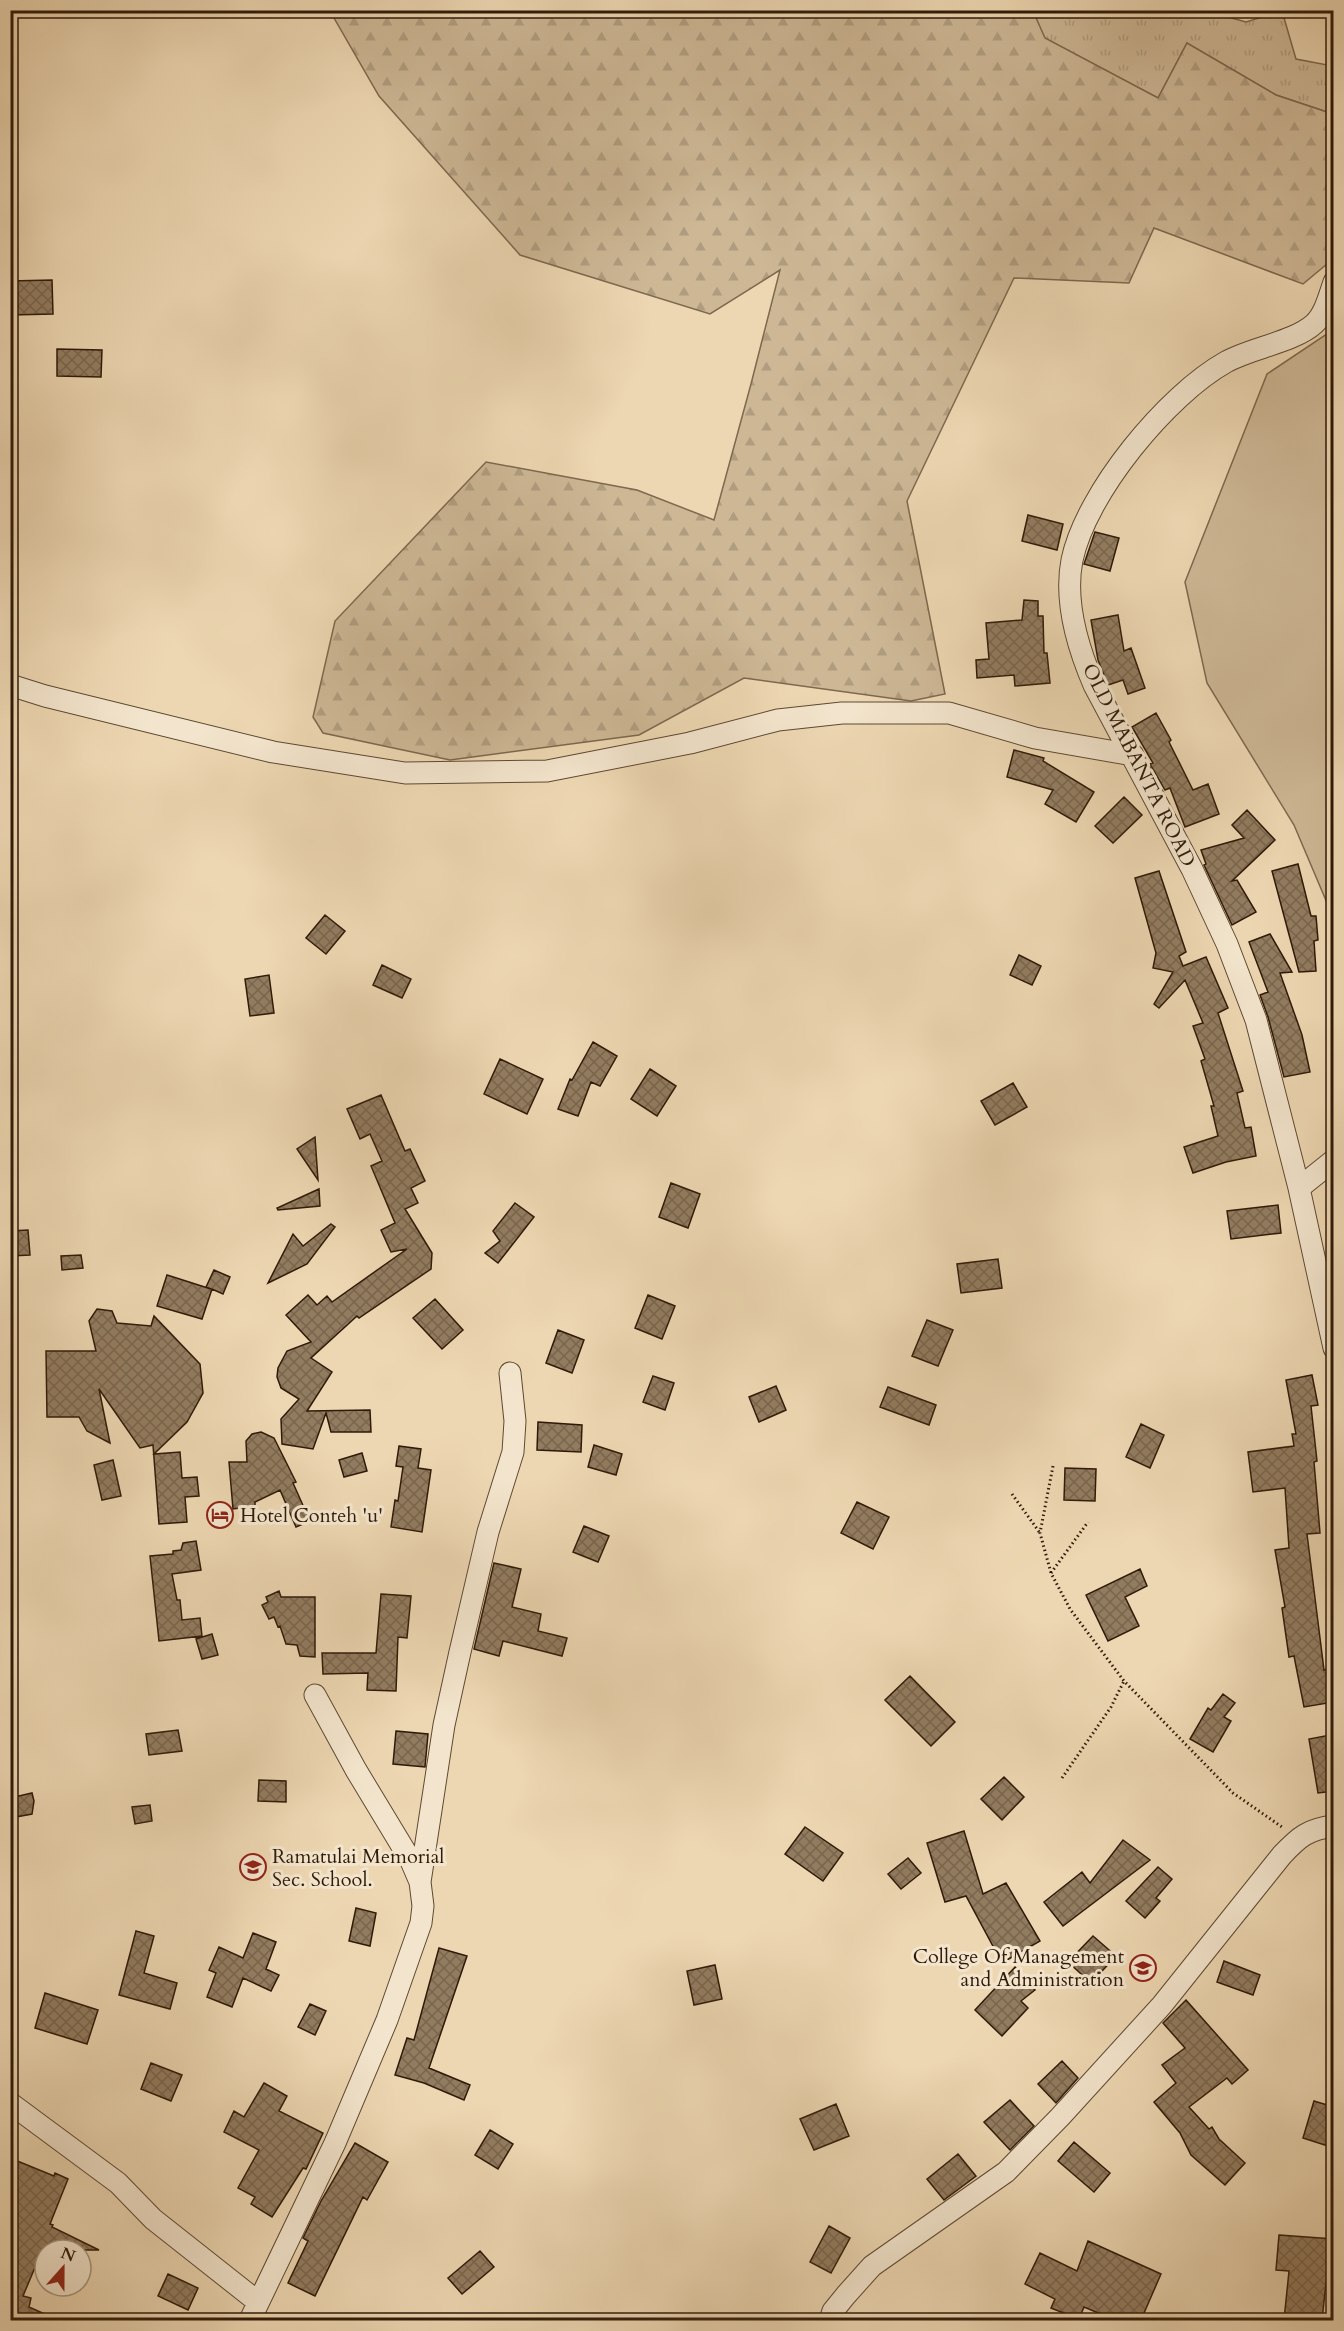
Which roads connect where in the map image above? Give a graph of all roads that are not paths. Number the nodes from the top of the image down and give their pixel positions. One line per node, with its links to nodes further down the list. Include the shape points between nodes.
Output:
1 (1334, 282): 3 (street, OLD MABANTA ROAD, via 1314,323 1226,362 1185,392 1111,475 1080,535 1070,586 1082,658)
2 (10, 686): 3 (street, via 273,752 405,773 547,771 690,743 778,720 842,713 949,713 1035,738)
3 (1133, 755): 5 (street, OLD MABANTA ROAD, via 1227,944 1256,1020)
4 (1334, 1160): 5 (street)
5 (1299, 1188): 6 (street, OLD MABANTA ROAD)
6 (1334, 1348)
7 (510, 1373): 10 (street, via 513,1452 464,1630 444,1725)
8 (315, 1695): 10 (street)
9 (1334, 1826): 13 (street, via 1316,1828 1298,1838 1162,2006 1006,2172 872,2266)
10 (420, 1882): 12 (street, via 421,1923 387,2020 335,2143)
11 (10, 2103): 12 (street, via 118,2183)
12 (254, 2311)
13 (830, 2320)

